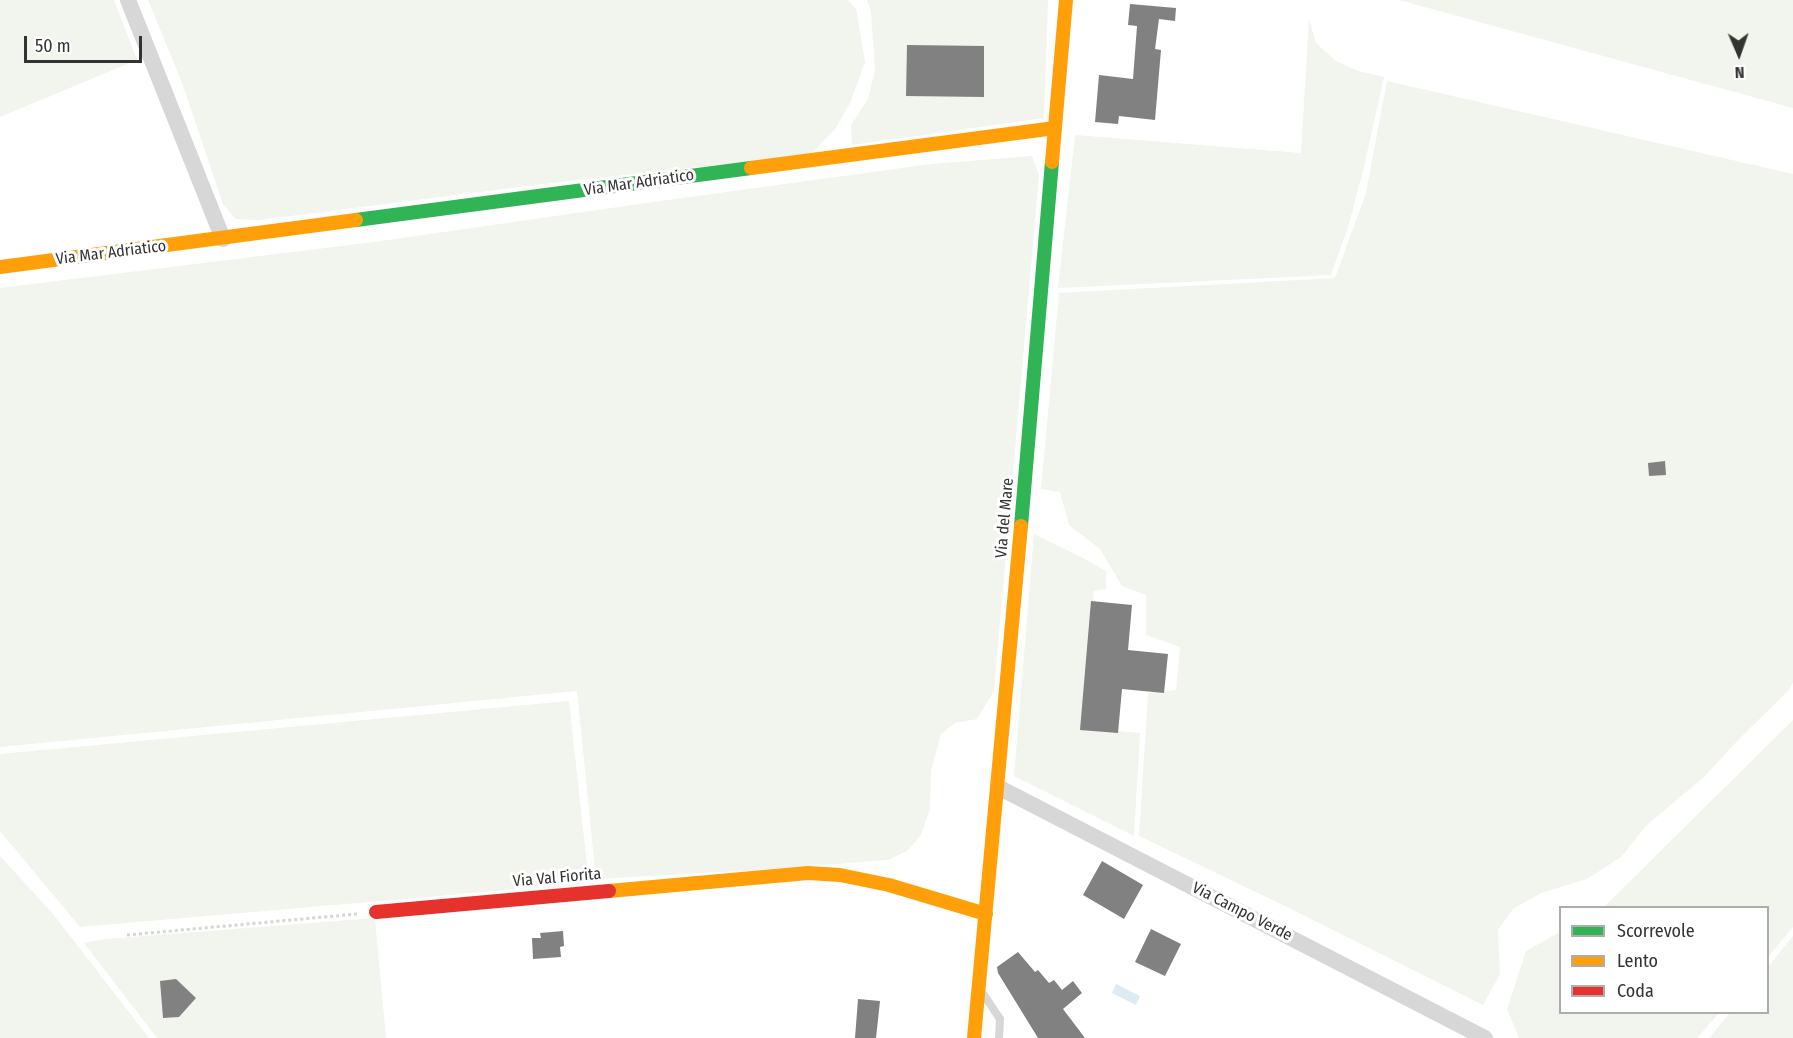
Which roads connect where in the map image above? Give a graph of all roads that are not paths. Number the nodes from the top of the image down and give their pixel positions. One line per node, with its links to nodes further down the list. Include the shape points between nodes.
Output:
1 (128, 0): 4 (street)
2 (1066, 0): 3 (street, Via del Mare)
3 (1055, 128): 4 (street, Via Mar Adriatico); 6 (street, Via del Mare)
4 (223, 239): 5 (street, Via Mar Adriatico)
5 (0, 267)
6 (998, 787): 8 (street, Via del Mare); 12 (street, Via Campo Verde)
7 (376, 912): 8 (street, Via Val Fiorita, via 808,873 889,885)
8 (986, 914): 9 (street, Via del Mare)
9 (979, 988): 10 (street, Via del Mare); 11 (lane, via 1000,1019)
10 (974, 1038)
11 (999, 1038)
12 (1485, 1038)

